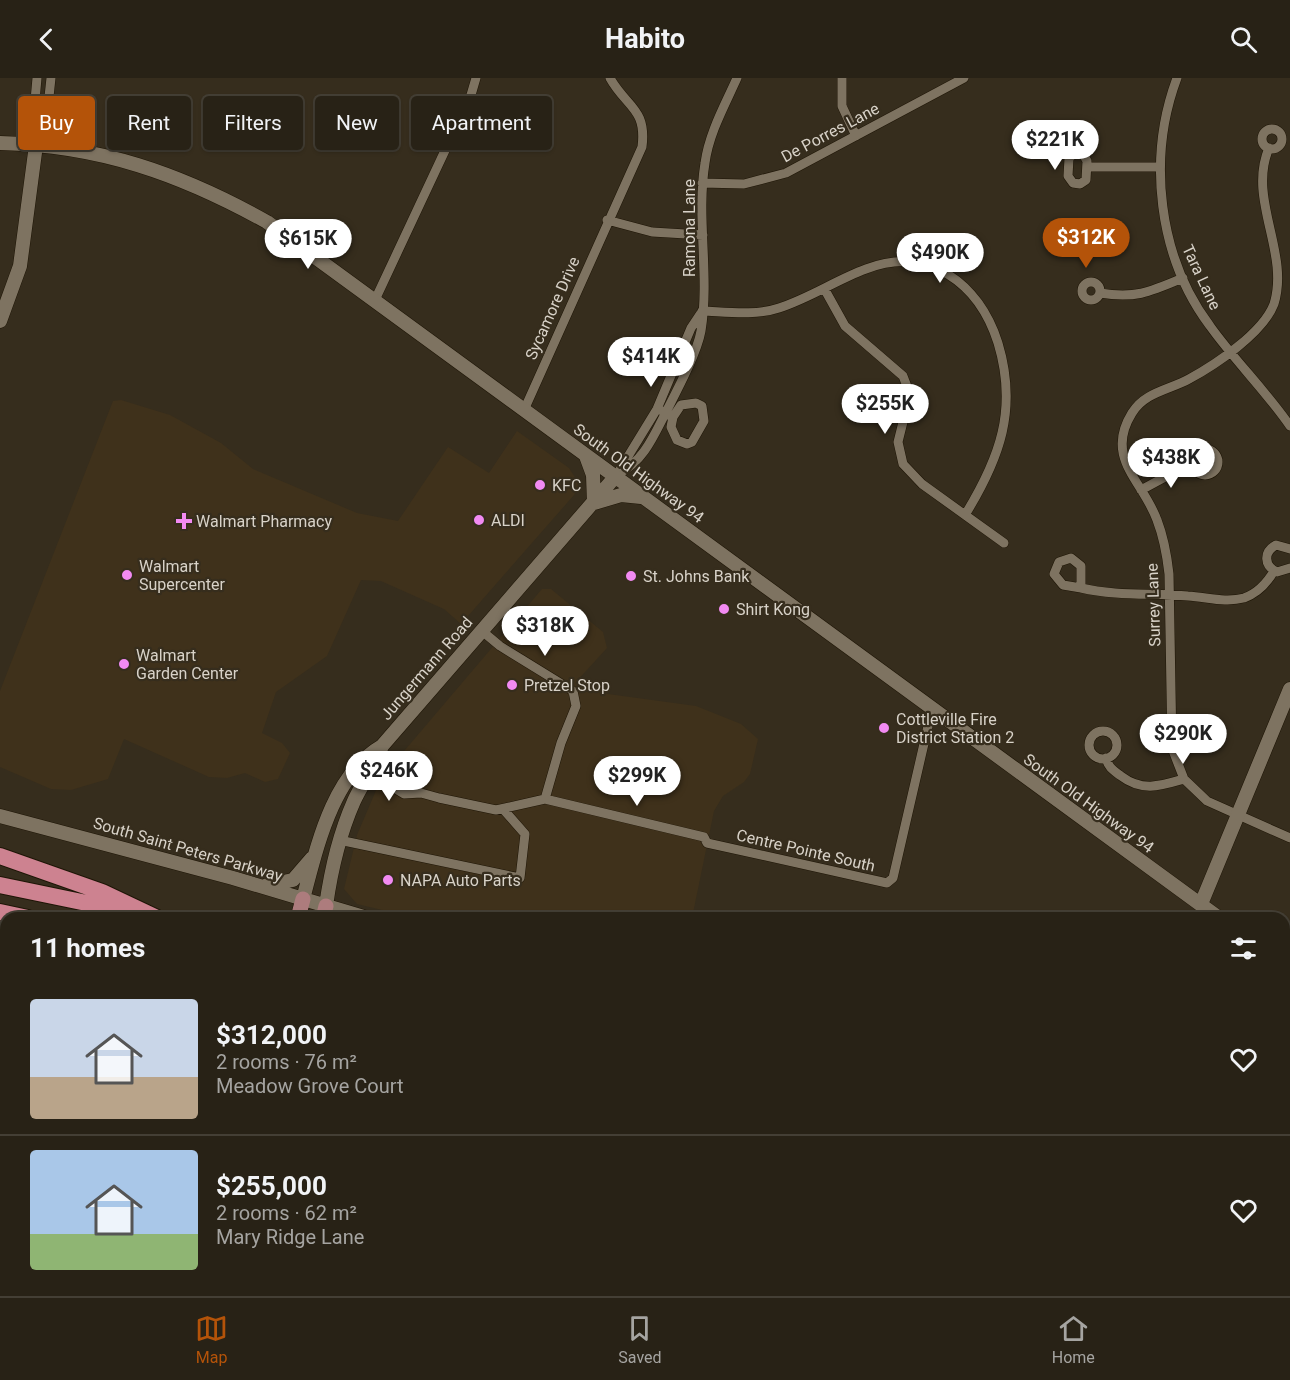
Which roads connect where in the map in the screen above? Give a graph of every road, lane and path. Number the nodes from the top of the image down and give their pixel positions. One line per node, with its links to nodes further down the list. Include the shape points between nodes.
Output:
1 (38, 78): 9 (street)
2 (51, 78): 10 (street)
3 (476, 78): 25 (street)
4 (610, 78): 20 (street, Sycamore Drive, via 638,112 644,134)
5 (737, 78): 19 (street, Ramona Lane, via 711,138)
6 (842, 78): 11 (street, via 842,106)
7 (964, 78): 11 (street, De Porres Lane)
8 (1177, 78): 18 (street, Tara Lane, via 1167,111)
9 (36, 96)
10 (49, 96)
11 (856, 136): 19 (street, De Porres Lane, via 766,180)
12 (0, 143): 13 (main road, South Old Highway 94)
13 (18, 144)
14 (1269, 148): 28 (street, Surrey Lane, via 1262,163 1264,205 1276,247 1275,302 1264,321)
15 (35, 150): 27 (main road, via 20,266)
16 (68, 150): 25 (main road, South Old Highway 94, via 155,169 215,194 267,222)
17 (1088, 167): 18 (street)
18 (1160, 167): 22 (street, Tara Lane, via 1165,221)
19 (702, 183): 21 (street, Ramona Lane)
20 (607, 220): 21 (street, via 652,232); 31 (street, Sycamore Drive)
21 (703, 235): 26 (street, Ramona Lane)
22 (1183, 278): 24 (street, via 1139,296); 28 (street, Tara Lane, via 1209,325)
23 (825, 290): 26 (street, via 777,309); 40 (street, via 845,326 903,376 908,389 898,442 903,464 910,474); 40 (street, via 865,269 896,261 920,262 957,279 980,306 999,346 1007,405 993,464)
24 (1100, 293)
25 (375, 300): 31 (main road, South Old Highway 94)
26 (702, 311): 29 (street, Ramona Lane); 30 (street, Ramona Lane, via 701,333)
27 (0, 321)
28 (1230, 351): 33 (street, Tara Lane); 37 (street, Surrey Lane, via 1189,379 1148,396 1136,406 1126,422 1122,453)
29 (681, 353): 30 (street); 32 (street, Ramona Lane)
30 (691, 357): 32 (street, Ramona Lane)
31 (525, 408): 34 (main road, South Old Highway 94)
32 (665, 413): 32 (street, via 681,443 692,442 704,421 702,406 696,403); 36 (street, Ramona Lane)
33 (1290, 424)
34 (586, 456): 36 (main road, South Old Highway 94); 39 (main road, via 593,475)
35 (1192, 466): 37 (street)
36 (616, 476): 38 (main road, South Old Highway 94); 39 (main road, Jungermann Road)
37 (1142, 490): 46 (street, Surrey Lane, via 1157,519 1166,551)
38 (641, 496): 39 (main road, via 621,495); 49 (main road, South Old Highway 94)
39 (594, 503): 47 (main road, Jungermann Road)
40 (965, 514): 41 (street)
41 (1004, 543)
42 (1290, 549): 44 (street, via 1281,545 1269,551 1267,564)
43 (1290, 568): 44 (street)
44 (1274, 571): 46 (street, via 1258,591 1243,598 1225,601)
45 (1081, 588): 46 (street, via 1108,594)
46 (1170, 595): 52 (street, Surrey Lane, via 1172,748)
47 (482, 631): 51 (main road, Jungermann Road); 53 (street, via 573,691 576,706)
48 (1290, 689): 55 (main road)
49 (932, 709): 53 (street, Centre Pointe South, via 893,878 887,883 706,843 704,837); 64 (main road, South Old Highway 94)
50 (1106, 758): 52 (street, via 1108,766 1129,782 1148,788)
51 (367, 765): 54 (street, Centre Pointe South, via 404,794 422,793); 58 (main road, Jungermann Road); 59 (main road, Jungermann Road, via 340,793)
52 (1184, 779): 55 (street, via 1207,801)
53 (545, 799): 54 (street, Centre Pointe South)
54 (502, 809): 58 (street, via 525,834 520,878)
55 (1239, 814): 57 (street); 64 (main road)
56 (0, 816): 62 (main road, South Saint Peters Parkway)
57 (1290, 838)
58 (339, 840): 68 (main road, Jungermann Road)
59 (316, 854): 62 (main road, via 293,880); 63 (main road, Jungermann Road)
60 (0, 856): 66 (highway, via 102,892)
61 (0, 885): 65 (highway)
62 (259, 886): 63 (main road, South Saint Peters Parkway)
63 (303, 899): 67 (main road, Jungermann Road); 68 (main road, South Saint Peters Parkway)
64 (1201, 904): 69 (main road, South Old Highway 94)
65 (128, 912)
66 (144, 912)
67 (300, 912)
68 (324, 912)
69 (1211, 912)

